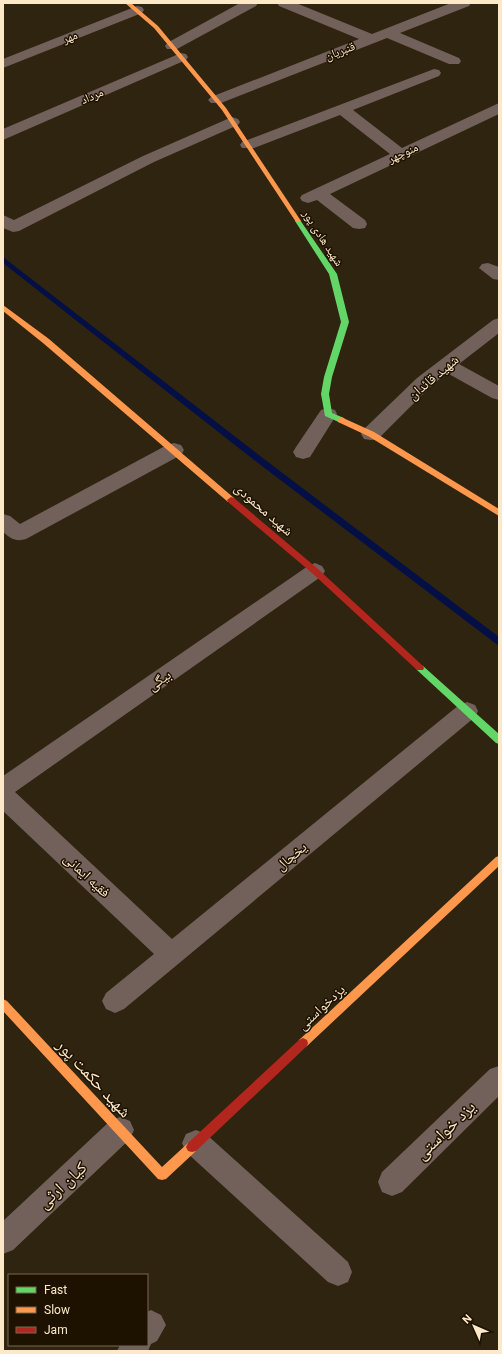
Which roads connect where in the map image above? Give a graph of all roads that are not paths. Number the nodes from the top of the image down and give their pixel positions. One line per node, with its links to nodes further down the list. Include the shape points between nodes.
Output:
1 (251, 3): 7 (street, مرداد)
2 (284, 3): 6 (street)
3 (464, 3): 5 (street, قنبریان)
4 (132, 7): 7 (street, شهید هادی پور, via 156,27); 9 (street, مهر)
5 (388, 33): 6 (street, قنبریان); 8 (street)
6 (371, 39): 11 (street, قنبریان)
7 (177, 51): 11 (street, شهید هادی پور); 15 (street, مرداد)
8 (454, 61)
9 (3, 64)
10 (434, 73): 13 (street)
11 (216, 100): 14 (street, شهید هادی پور)
12 (499, 108): 17 (street, منوچهر)
13 (343, 109): 16 (street); 17 (street)
14 (232, 122): 16 (street, شهید هادی پور); 18 (street, via 88,188 13,227)
15 (3, 135)
16 (248, 146): 24 (street, شهید هادی پور, via 333,274 346,322 328,378 325,394)
17 (400, 154): 19 (street, منوچهر, via 313,196)
18 (3, 220)
19 (359, 224)
20 (3, 307): 26 (street, شهید محمودی)
21 (499, 324): 22 (street, شهید قائدان)
22 (447, 365): 23 (street); 25 (street, شهید قائدان, via 424,382)
23 (499, 394)
24 (328, 414): 25 (street); 27 (street)
25 (371, 434): 28 (street)
26 (174, 450): 29 (street, via 19,534); 30 (street, شهید محمودی)
27 (303, 452)
28 (499, 512)
29 (3, 522)
30 (315, 571): 31 (street, شهید محمودی); 33 (street, بیگی)
31 (467, 711): 32 (street, شهید محمودی); 36 (street, یخچال)
32 (499, 740)
33 (3, 788)
34 (3, 796): 36 (street, فقیه ایمانی)
35 (499, 860): 41 (street, یزدخواستی)
36 (171, 954): 37 (street, یخچال)
37 (115, 1001)
38 (3, 1004): 40 (street, شهید حکمت پور)
39 (499, 1078): 43 (street, یزد خواستی)
40 (120, 1130): 42 (street, شهید حکمت پور); 44 (street, کیان ارثی)
41 (196, 1143): 42 (street, یزدخواستی); 45 (street)
42 (162, 1175)
43 (392, 1182)
44 (3, 1240)
45 (338, 1272)

